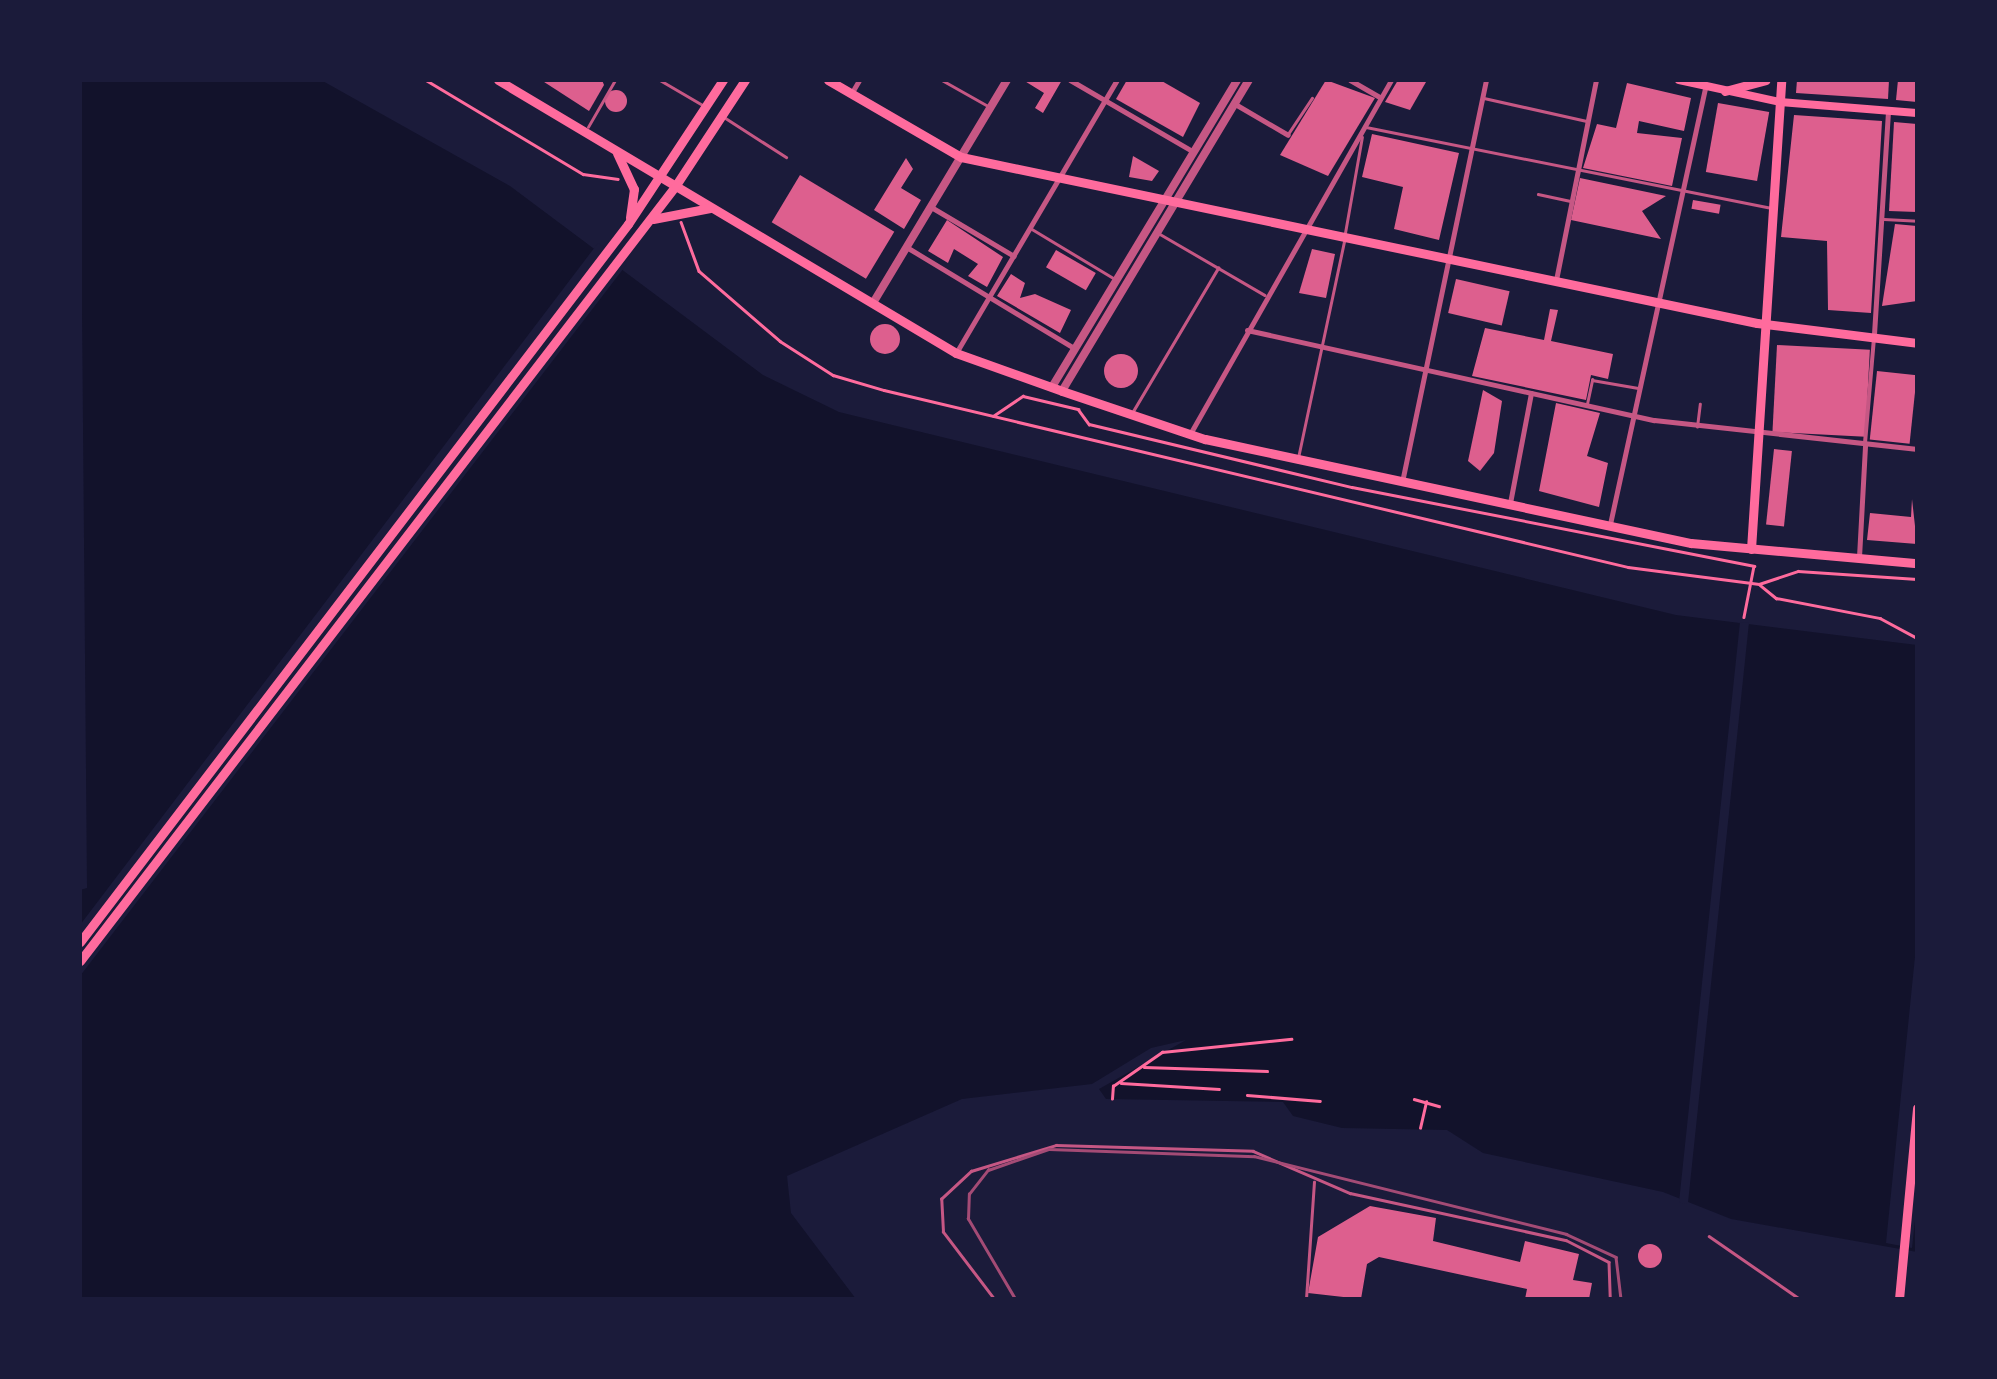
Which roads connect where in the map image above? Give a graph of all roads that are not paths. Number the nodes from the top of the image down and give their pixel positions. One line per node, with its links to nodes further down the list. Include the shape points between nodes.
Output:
1 (498, 80): 23 (main road)
2 (520, 80): 23 (street)
3 (615, 80): 39 (lane)
4 (660, 80): 32 (lane)
5 (723, 80): 32 (main road)
6 (744, 80): 36 (main road)
7 (828, 80): 25 (main road)
8 (860, 80): 25 (street)
9 (942, 80): 33 (lane)
10 (1008, 80): 33 (street)
11 (1070, 80): 29 (street)
12 (1117, 80): 29 (street)
13 (1250, 80): 31 (street)
14 (1350, 80): 26 (street)
15 (1390, 80): 26 (street)
16 (1486, 80): 28 (street)
17 (1596, 80): 37 (street)
18 (1679, 80): 22 (main road)
19 (1766, 80): 24 (main road)
20 (1780, 80): 30 (main road)
21 (1233, 81): 43 (street)
22 (1705, 86): 24 (main road); 50 (street)
23 (515, 90): 39 (main road)
24 (1725, 91): 30 (main road)
25 (852, 94): 45 (main road)
26 (1380, 97): 38 (street)
27 (1312, 98): 40 (lane)
28 (1482, 98): 37 (lane); 42 (street)
29 (1105, 100): 43 (street); 48 (street)
30 (1780, 102): 34 (main road); 55 (main road)
31 (1235, 104): 40 (street); 52 (street)
32 (707, 107): 47 (main road)
33 (991, 108): 45 (street)
34 (1888, 111): 35 (main road); 57 (street)
35 (1917, 113)
36 (722, 116): 44 (lane); 49 (main road)
37 (1588, 121): 46 (street)
38 (1364, 126): 42 (lane); 62 (street); 64 (lane)
39 (584, 132): 41 (main road)
40 (1288, 135)
41 (612, 147): 47 (main road); 59 (main road, via 634,189)
42 (1472, 150): 46 (lane); 67 (street)
43 (1195, 152): 52 (street)
44 (786, 157)
45 (961, 157): 48 (main road); 54 (street)
46 (1577, 172): 50 (lane); 53 (street)
47 (661, 176): 49 (main road); 59 (main road)
48 (1060, 177): 52 (main road); 61 (street)
49 (676, 185): 56 (main road); 60 (main road)
50 (1682, 193): 55 (lane); 74 (street)
51 (1538, 194): 53 (lane)
52 (1171, 201): 62 (main road); 63 (street); 69 (street)
53 (1572, 201): 70 (street)
54 (931, 208): 65 (street); 66 (street)
55 (1774, 208): 75 (main road)
56 (716, 209): 60 (main road, via 675,208); 73 (main road)
57 (1882, 219): 58 (lane); 77 (street)
58 (1917, 221)
59 (628, 224): 102 (main road)
60 (643, 226): 103 (main road)
61 (1031, 228): 66 (street); 69 (lane)
62 (1304, 228): 64 (main road); 71 (street)
63 (1159, 233): 68 (lane); 84 (street)
64 (1344, 237): 67 (main road); 79 (lane)
65 (907, 247): 72 (street); 73 (street)
66 (1014, 256): 72 (street)
67 (1448, 260): 70 (main road); 82 (street)
68 (1218, 268): 71 (lane); 88 (lane)
69 (1117, 280): 80 (street)
70 (1555, 283): 74 (main road)
71 (1267, 296): 76 (street)
72 (990, 297): 80 (street); 81 (street)
73 (874, 302): 81 (main road)
74 (1658, 304): 75 (main road); 83 (street)
75 (1766, 325): 77 (main road); 92 (main road)
76 (1247, 330): 79 (street); 91 (street)
77 (1874, 334): 78 (main road); 93 (street)
78 (1917, 342)
79 (1322, 348): 82 (street); 95 (lane)
80 (1076, 350): 84 (street)
81 (956, 353): 84 (main road)
82 (1424, 370): 85 (street); 96 (street)
83 (1640, 388): 87 (lane, via 1592,380); 89 (street)
84 (1057, 389): 88 (main road)
85 (1530, 393): 87 (street); 97 (street)
86 (1700, 404): 90 (lane)
87 (1587, 406): 89 (street)
88 (1131, 414): 91 (main road)
89 (1634, 416): 90 (street); 98 (street)
90 (1697, 427): 92 (street)
91 (1190, 434): 95 (main road)
92 (1759, 437): 93 (street); 99 (main road)
93 (1865, 446): 94 (street); 100 (street)
94 (1917, 450)
95 (1298, 459): 96 (main road)
96 (1402, 484): 97 (main road)
97 (1510, 504): 98 (main road)
98 (1610, 524): 99 (main road)
99 (1751, 549): 100 (main road)
100 (1858, 557): 101 (main road)
101 (1917, 563)
102 (80, 942)
103 (80, 960)
104 (1917, 1108): 111 (main road)
105 (1314, 1179): 107 (lane, via 1238,1149 1041,1146 952,1182 938,1214 949,1244); 108 (lane); 109 (lane, via 1602,1255 1614,1269)
106 (1708, 1236): 110 (lane)
107 (994, 1299)
108 (1306, 1299)
109 (1610, 1299)
110 (1800, 1299)
111 (1899, 1299)

